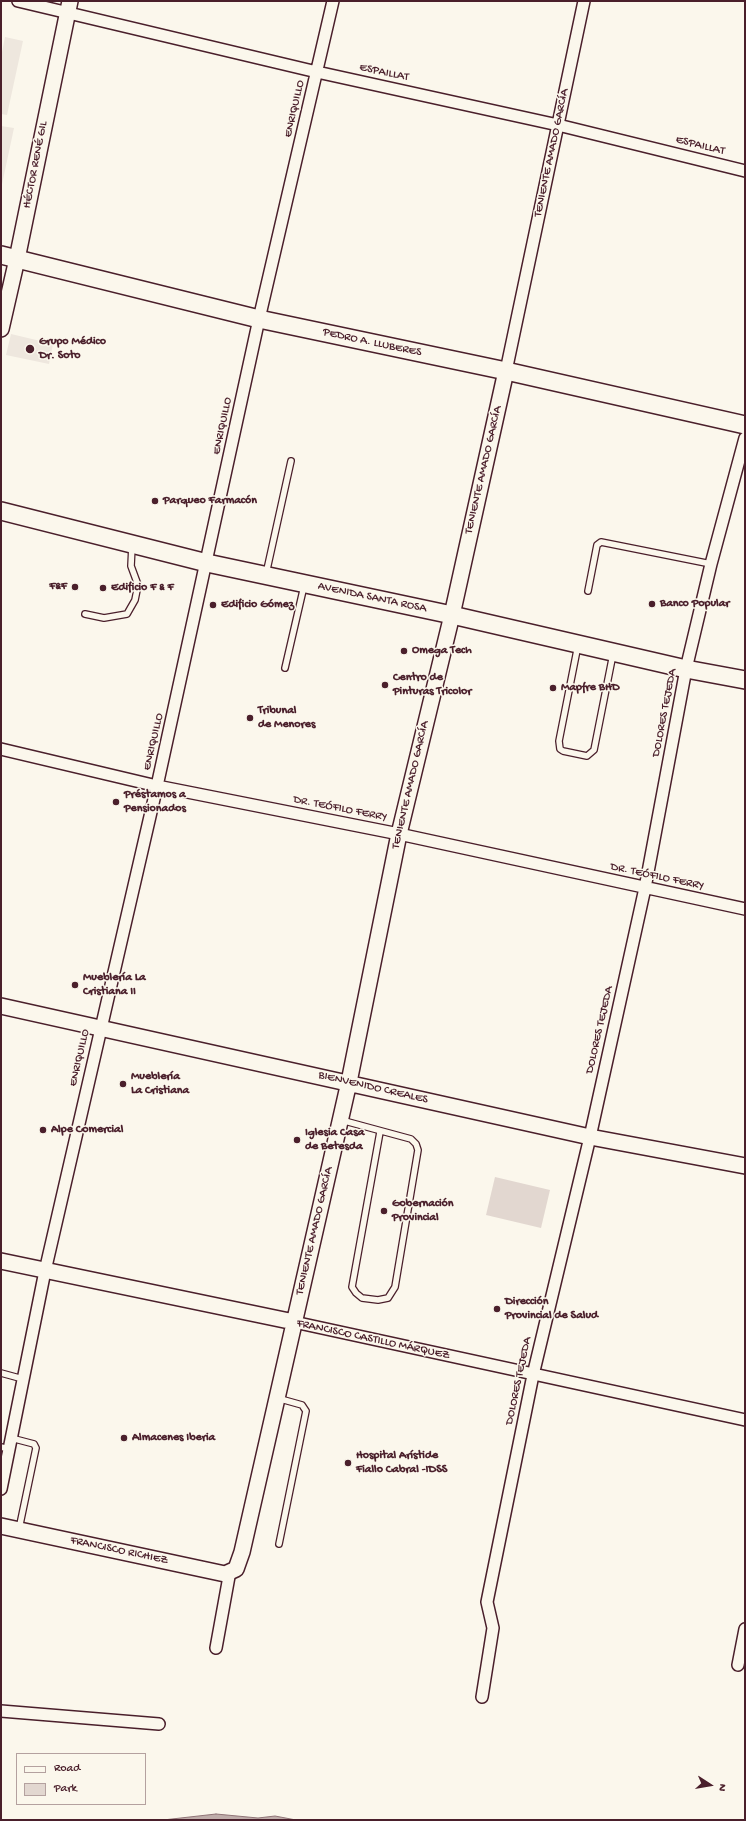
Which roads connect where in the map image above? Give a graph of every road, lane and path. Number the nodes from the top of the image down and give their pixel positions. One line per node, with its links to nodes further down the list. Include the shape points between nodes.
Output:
1 (18, 1): 4 (street, ESPAILLAT)
2 (334, 1): 5 (street, ENRIQUILLO)
3 (584, 1): 6 (street, TENIENTE AMADO GARCÍA)
4 (69, 7): 5 (street, ESPAILLAT); 8 (main road, HÉCTOR RENÉ GIL)
5 (317, 72): 6 (street, ESPAILLAT); 9 (street, ENRIQUILLO)
6 (558, 125): 7 (street, ESPAILLAT); 11 (street, TENIENTE AMADO GARCÍA)
7 (745, 171)
8 (9, 257): 9 (main road, PEDRO A. LLUBERES); 10 (main road, HÉCTOR RENÉ GIL)
9 (259, 319): 11 (main road, PEDRO A. LLUBERES); 17 (street, ENRIQUILLO)
10 (1, 329)
11 (506, 371): 12 (main road, PEDRO A. LLUBERES); 23 (main road, TENIENTE AMADO GARCÍA)
12 (745, 425)
13 (745, 438): 18 (street, DOLORES TEJEDA)
14 (291, 461): 19 (lane)
15 (1, 511): 16 (main road, AVENIDA SANTA ROSA)
16 (132, 544): 17 (main road, AVENIDA SANTA ROSA); 22 (lane, via 131,566 138,585 135,600 127,614 104,618)
17 (207, 563): 19 (main road, AVENIDA SANTA ROSA); 30 (street, ENRIQUILLO)
18 (711, 564): 21 (lane, via 601,542 597,545); 27 (street, DOLORES TEJEDA)
19 (266, 575): 20 (main road, AVENIDA SANTA ROSA)
20 (304, 584): 23 (main road, AVENIDA SANTA ROSA); 26 (lane)
21 (588, 591)
22 (84, 614)
23 (452, 615): 24 (main road, AVENIDA SANTA ROSA); 31 (main road, TENIENTE AMADO GARCÍA)
24 (578, 644): 25 (main road, AVENIDA SANTA ROSA); 25 (lane, via 559,741 560,749 564,751 587,756 594,750)
25 (614, 652): 27 (main road, AVENIDA SANTA ROSA)
26 (284, 668)
27 (686, 669): 28 (main road, AVENIDA SANTA ROSA); 32 (street, DOLORES TEJEDA)
28 (745, 680)
29 (1, 749): 30 (street, DR. TEÓFILO FERRY)
30 (157, 786): 31 (street, DR. TEÓFILO FERRY); 35 (street, ENRIQUILLO)
31 (399, 834): 32 (street, DR. TEÓFILO FERRY); 36 (main road, TENIENTE AMADO GARCÍA)
32 (645, 888): 33 (street, DR. TEÓFILO FERRY); 39 (street, DOLORES TEJEDA)
33 (745, 909)
34 (1, 1006): 35 (main road, BIENVENIDO CREALES)
35 (101, 1027): 36 (main road, BIENVENIDO CREALES); 42 (street, ENRIQUILLO)
36 (349, 1082): 37 (main road, TENIENTE AMADO GARCÍA); 39 (main road, BIENVENIDO CREALES)
37 (341, 1120): 38 (lane); 43 (main road, TENIENTE AMADO GARCÍA)
38 (380, 1132): 38 (lane, via 352,1286 362,1298 378,1300 388,1298 395,1287 418,1150 412,1139)
39 (590, 1137): 40 (main road, BIENVENIDO CREALES); 45 (street, DOLORES TEJEDA)
40 (745, 1166)
41 (1, 1261): 42 (main road, FRANCISCO CASTILLO MÁRQUEZ)
42 (45, 1271): 43 (main road, FRANCISCO CASTILLO MÁRQUEZ); 46 (street, ENRIQUILLO)
43 (294, 1322): 45 (street, FRANCISCO CASTILLO MÁRQUEZ); 47 (main road, TENIENTE AMADO GARCÍA)
44 (1, 1373): 46 (lane)
45 (533, 1375): 48 (street, FRANCISCO CASTILLO MÁRQUEZ); 58 (street, DOLORES TEJEDA, via 487,1602 493,1628)
46 (23, 1379): 49 (street, ENRIQUILLO)
47 (277, 1398): 53 (lane, via 302,1405 306,1410); 54 (main road, TENIENTE AMADO GARCÍA, via 242,1552)
48 (745, 1420)
49 (7, 1445): 50 (street, ENRIQUILLO); 52 (lane, via 34,1444 36,1448)
50 (1, 1489)
51 (1, 1526): 52 (main road, FRANCISCO RICHIEZ)
52 (18, 1530): 54 (main road, FRANCISCO RICHIEZ, via 225,1574)
53 (279, 1544)
54 (233, 1570): 56 (street)
55 (745, 1629): 57 (street)
56 (216, 1648)
57 (738, 1665)
58 (482, 1697)
59 (1, 1711): 60 (street)
60 (159, 1724)

